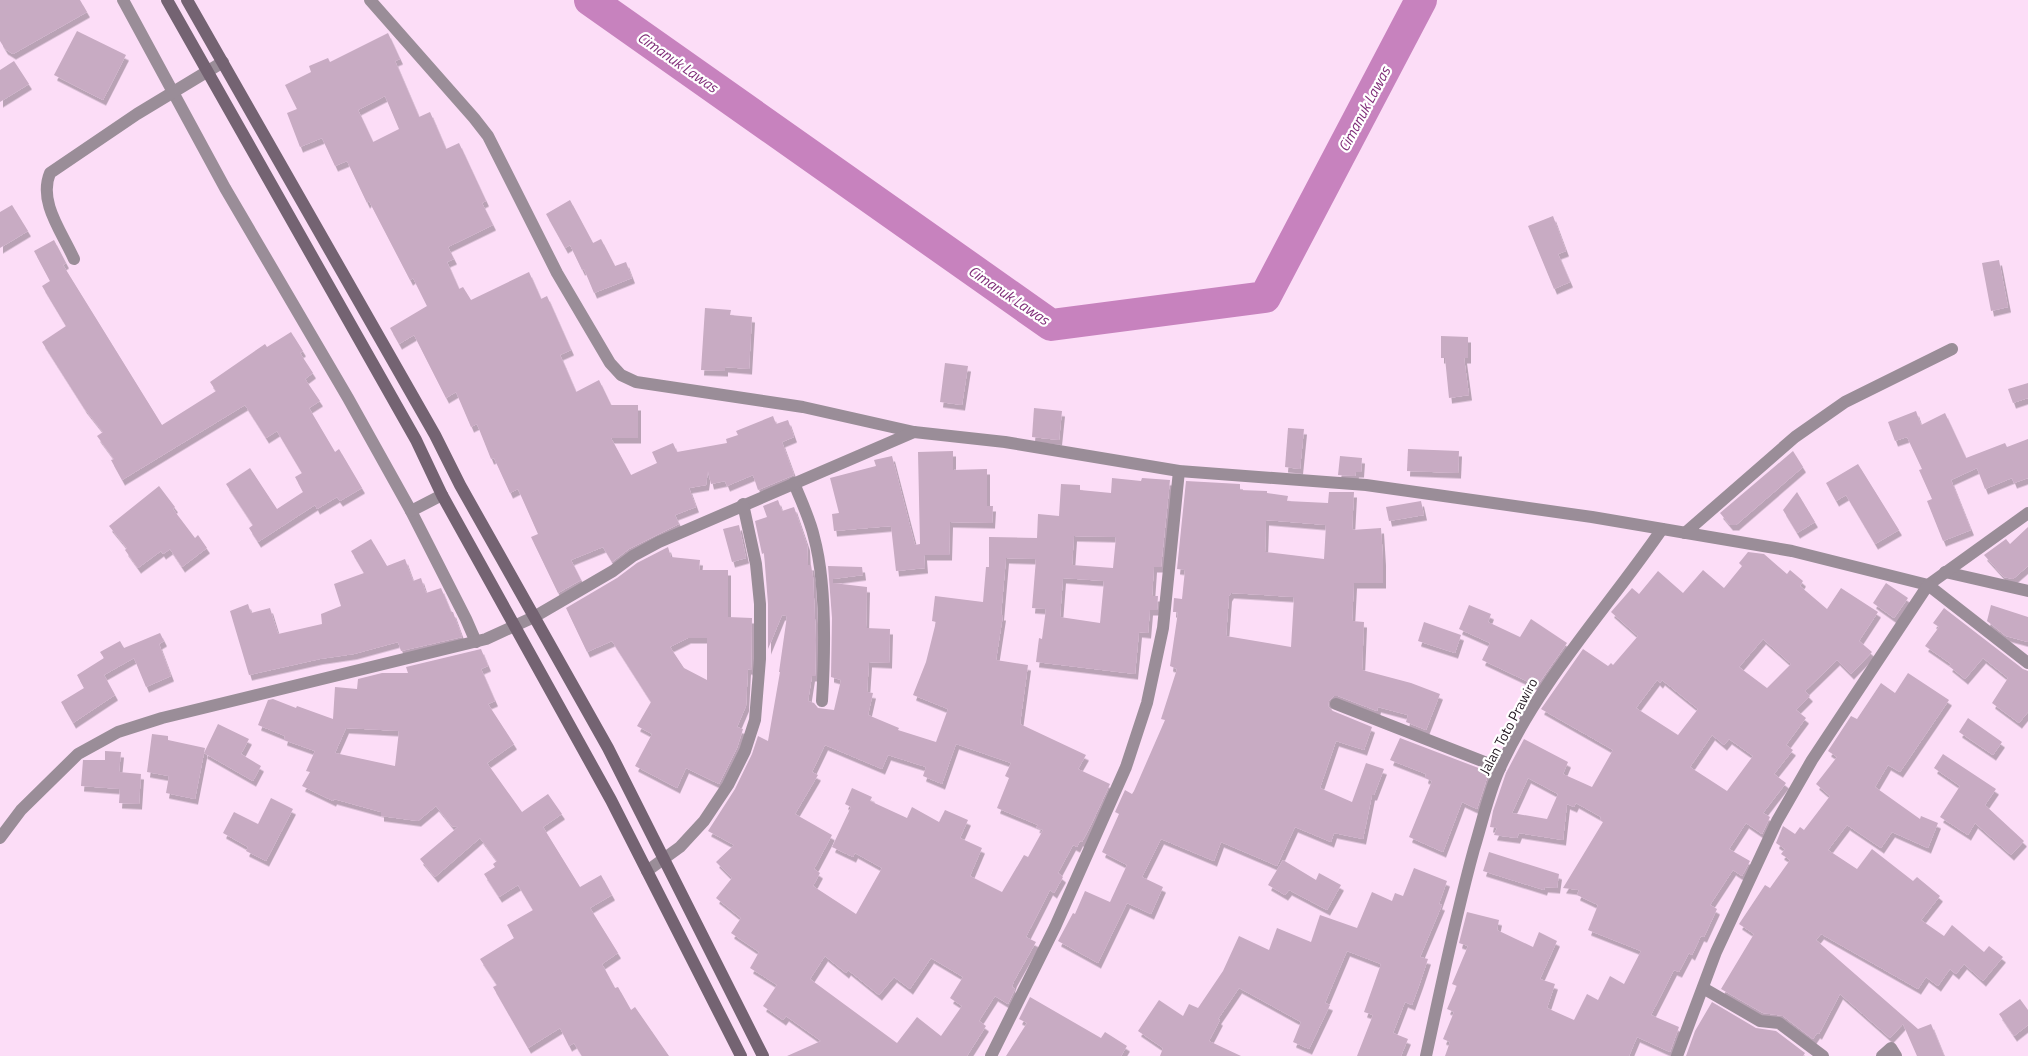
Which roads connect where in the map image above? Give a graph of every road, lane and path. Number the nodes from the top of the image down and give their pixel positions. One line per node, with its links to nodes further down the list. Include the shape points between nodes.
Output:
1 (124, 0): 7 (street)
2 (167, 0): 6 (main road)
3 (187, 0): 5 (main road)
4 (370, 0): 14 (street, via 488,136 557,273 610,363 621,375 636,382 803,407)
5 (223, 62): 6 (street); 8 (main road)
6 (206, 71): 7 (street); 9 (main road)
7 (178, 89): 10 (street, via 50,173 46,199); 20 (street, via 225,188)
8 (282, 165): 9 (main road); 12 (main road)
9 (266, 175): 13 (main road)
10 (74, 259)
11 (1952, 349): 23 (street, via 1844,402 1795,437)
12 (389, 353): 13 (main road); 17 (main road, via 436,435)
13 (373, 364): 18 (main road, via 416,440)
14 (914, 432): 15 (street, via 1005,442); 16 (street)
15 (1179, 471): 22 (street, via 1366,485); 42 (street, via 1164,628 1147,703 1126,767 1092,849)
16 (794, 483): 19 (street); 31 (street, via 814,536 820,568 824,653)
17 (460, 485): 18 (main road); 27 (main road)
18 (442, 495): 20 (street); 28 (main road)
19 (743, 504): 27 (street, via 633,556); 37 (street, via 756,564 760,604 755,720 746,751 728,785 704,821)
20 (411, 511): 29 (street, via 466,619)
21 (2028, 513): 24 (street)
22 (1662, 529): 23 (street); 35 (street, Jalan Toto Prawiro, via 1549,679)
23 (1685, 533): 25 (street, via 1792,551)
24 (1945, 572): 25 (street); 26 (street)
25 (1928, 585): 30 (street); 39 (street, via 1812,760 1778,821 1716,952)
26 (2028, 590)
27 (539, 613): 28 (street); 33 (main road)
28 (515, 626): 29 (street); 34 (main road)
29 (481, 641): 36 (street, via 162,718 118,732 78,754 22,810)
30 (2028, 663)
31 (822, 701)
32 (1336, 704): 35 (street)
33 (600, 734): 34 (main road); 37 (main road)
34 (581, 746): 38 (main road)
35 (1500, 768): 43 (street, Jalan Toto Prawiro, via 1464,884)
36 (0, 838)
37 (671, 853): 38 (street); 41 (main road)
38 (647, 871): 40 (main road)
39 (1703, 988): 44 (street); 45 (street, via 1760,1021 1779,1023)
40 (740, 1056)
41 (763, 1056)
42 (990, 1056)
43 (1426, 1056)
44 (1678, 1056)
45 (1823, 1056)
46 (1882, 1056): 47 (street, via 1891,1048)
47 (1896, 1056)

